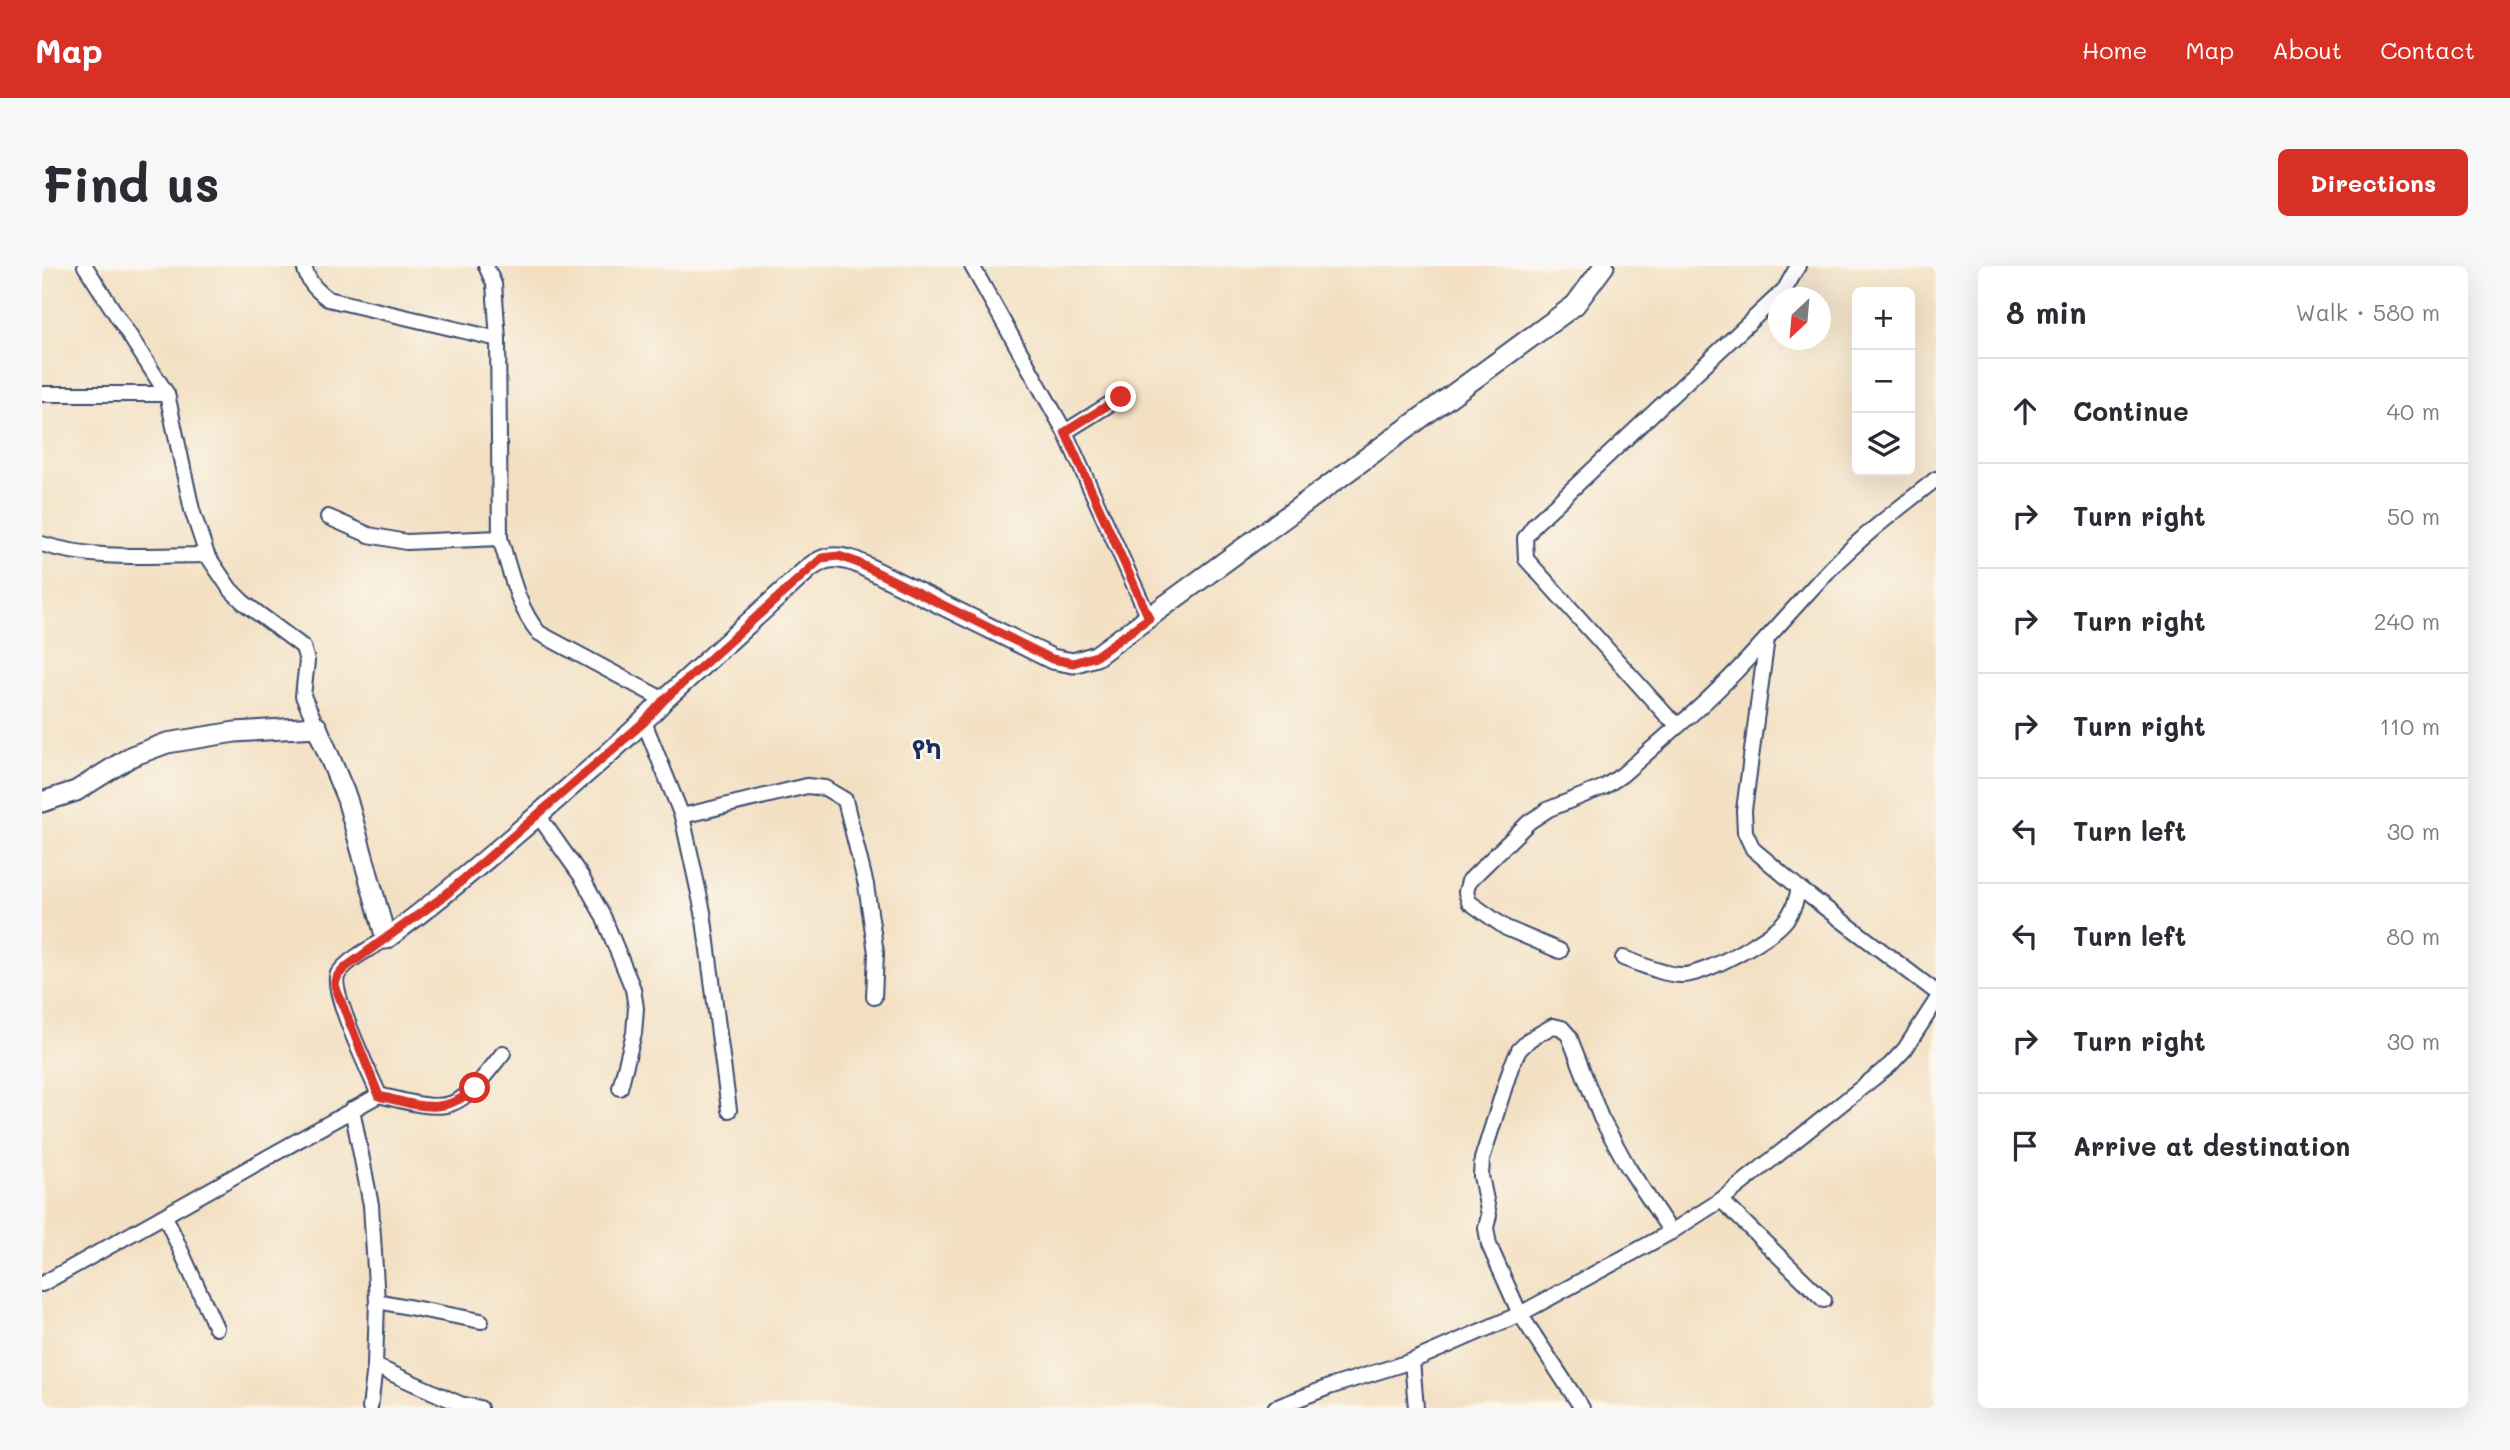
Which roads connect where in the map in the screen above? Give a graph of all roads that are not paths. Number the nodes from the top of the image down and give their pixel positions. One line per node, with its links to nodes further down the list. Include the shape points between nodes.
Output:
1 (304, 266): 7 (street, via 314,288 328,299)
2 (486, 266): 7 (street, via 494,284)
3 (972, 266): 11 (street)
4 (1604, 266): 17 (street, via 1576,305)
5 (1798, 266): 21 (street, via 1785,289 1525,538 1526,559)
6 (88, 267): 9 (street)
7 (498, 339): 14 (street)
8 (42, 394): 9 (street)
9 (167, 394): 16 (street, via 192,510)
10 (1121, 397): 11 (street)
11 (1065, 432): 17 (street)
12 (1936, 479): 18 (street, via 1835,565)
13 (328, 517): 14 (street, via 369,535 406,542)
14 (500, 538): 19 (street, via 522,606 539,633)
15 (42, 544): 16 (street, via 103,555)
16 (207, 555): 22 (street, via 243,602 303,647 307,661 303,696)
17 (1149, 618): 19 (street, via 1096,656 1073,663 1052,659 856,562 839,556 822,558)
18 (1767, 638): 21 (street); 26 (street, via 1745,832 1754,849)
19 (664, 700): 20 (street)
20 (644, 722): 24 (street); 25 (street)
21 (1679, 725): 28 (street, via 1604,787 1529,822 1469,881 1469,902 1506,928)
22 (317, 727): 23 (street, via 235,732 167,743 132,756 76,791); 27 (street, via 347,799)
23 (42, 802)
24 (538, 815): 27 (street); 34 (street, via 603,916 633,989 634,1033)
25 (682, 816): 31 (street, via 807,786 825,788 845,800 866,885 876,953); 37 (street, via 703,912)
26 (1799, 888): 29 (street, via 1795,906 1772,934 1695,972 1681,975); 30 (street)
27 (386, 939): 35 (street, via 346,967 335,984)
28 (1560, 951)
29 (1623, 958)
30 (1936, 992)
31 (874, 997)
32 (1936, 1001): 38 (street, via 1890,1065)
33 (503, 1053): 35 (street, via 475,1088 447,1106 420,1106)
34 (621, 1088)
35 (379, 1096): 36 (street)
36 (352, 1109): 39 (street); 43 (street, via 372,1205)
37 (729, 1110)
38 (1721, 1199): 40 (street); 42 (street)
39 (164, 1216): 41 (street); 46 (street)
40 (1671, 1232): 44 (street); 44 (street, via 1601,1118 1569,1036 1553,1026 1519,1050 1482,1158 1489,1245)
41 (42, 1284)
42 (1824, 1300)
43 (377, 1301): 45 (street); 48 (street)
44 (1520, 1314): 47 (street); 53 (street)
45 (481, 1321)
46 (216, 1328)
47 (1412, 1361): 51 (street); 52 (street)
48 (375, 1366): 49 (street); 50 (street, via 460,1404)
49 (370, 1408)
50 (480, 1408)
51 (1275, 1408)
52 (1416, 1408)
53 (1582, 1408)

